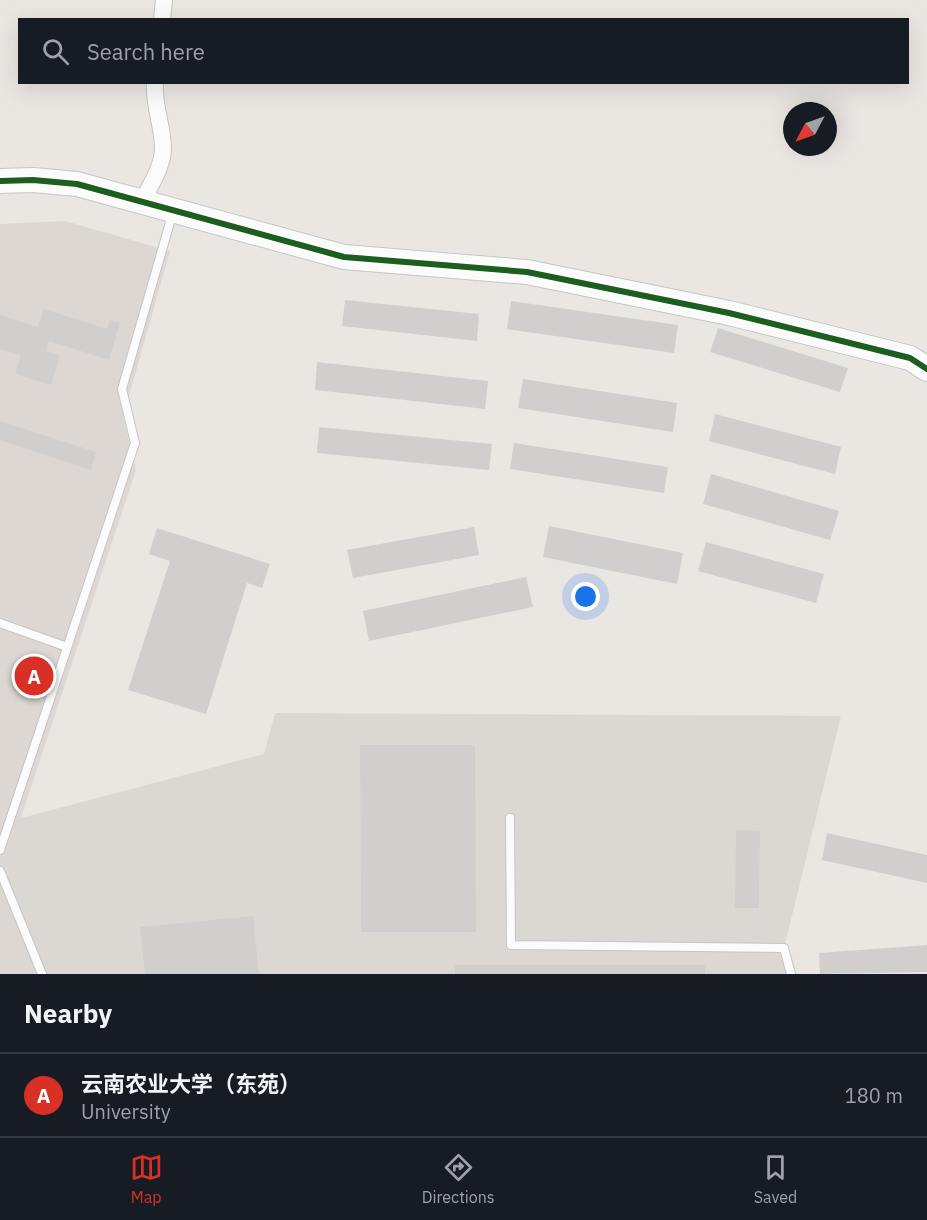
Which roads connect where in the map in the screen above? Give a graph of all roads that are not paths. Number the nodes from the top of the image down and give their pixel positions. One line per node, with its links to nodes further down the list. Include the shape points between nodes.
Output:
1 (164, 0): 2 (street)
2 (162, 18)
3 (155, 84): 5 (street, via 163,149 158,170)
4 (0, 181): 5 (street, via 77,184)
5 (143, 200): 6 (street)
6 (174, 208): 7 (street, via 344,257 527,272 718,311 910,358); 9 (lane, via 122,390 135,443)
7 (927, 369)
8 (0, 624): 9 (lane)
9 (68, 647): 11 (lane)
10 (510, 818): 14 (lane, via 511,945 784,948)
11 (0, 850)
12 (0, 871): 13 (lane)
13 (42, 974)
14 (791, 974)

